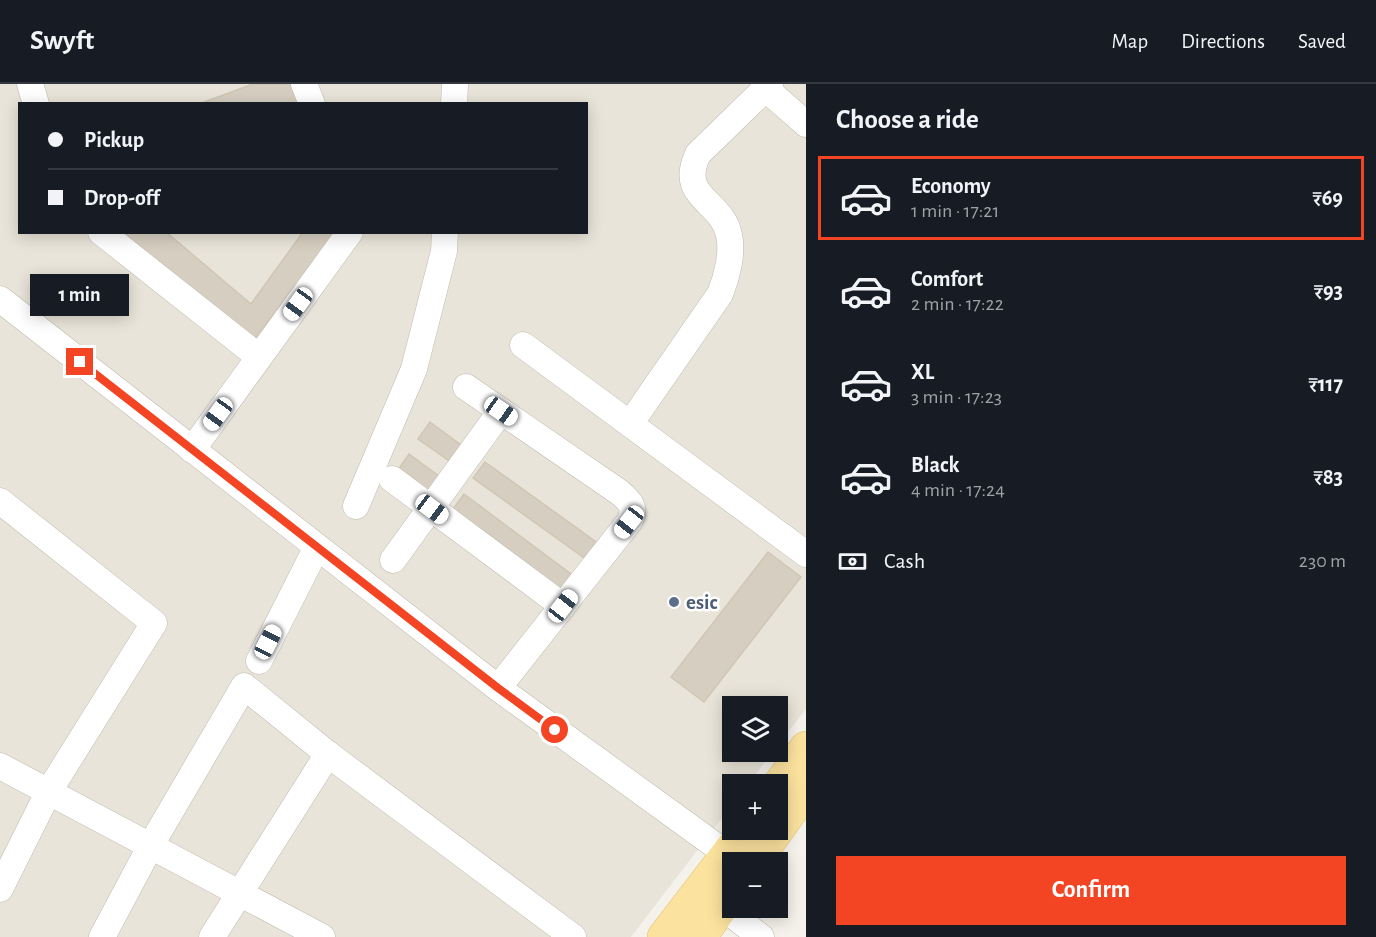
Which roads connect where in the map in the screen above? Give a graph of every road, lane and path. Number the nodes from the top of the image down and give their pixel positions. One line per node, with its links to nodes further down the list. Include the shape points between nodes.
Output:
1 (30, 84): 5 (street)
2 (304, 84): 6 (street)
3 (455, 84): 7 (street)
4 (767, 86): 8 (street); 17 (street, via 698,154 691,170 695,187 725,224 729,235 726,279 720,294)
5 (35, 102)
6 (311, 102)
7 (454, 102)
8 (806, 124)
9 (104, 234): 14 (street)
10 (349, 234): 14 (street)
11 (445, 234): 21 (street, via 414,369)
12 (0, 299): 18 (street)
13 (523, 345): 17 (street)
14 (259, 357): 18 (street)
15 (466, 387): 16 (street)
16 (501, 411): 22 (street); 26 (street, via 619,492 633,508 629,522)
17 (630, 424): 24 (street)
18 (192, 450): 23 (street)
19 (392, 479): 22 (street)
20 (0, 501): 32 (street, via 154,623)
21 (356, 506)
22 (432, 509): 25 (street); 26 (street)
23 (317, 547): 27 (street); 28 (street)
24 (806, 554)
25 (393, 560)
26 (563, 606): 28 (street)
27 (259, 661)
28 (498, 688): 35 (street)
29 (806, 748): 33 (main road)
30 (328, 754): 34 (street, via 244,686); 38 (street); 44 (street)
31 (0, 766): 32 (street)
32 (49, 791): 34 (street); 37 (street)
33 (795, 802): 35 (main road)
34 (151, 845): 38 (street); 41 (street)
35 (741, 852)
36 (722, 873): 45 (main road)
37 (0, 889)
38 (238, 892): 42 (street); 43 (street)
39 (722, 906): 46 (main road)
40 (744, 918): 47 (street)
41 (102, 937)
42 (212, 937)
43 (322, 937)
44 (573, 937)
45 (664, 937)
46 (700, 937)
47 (761, 937)

